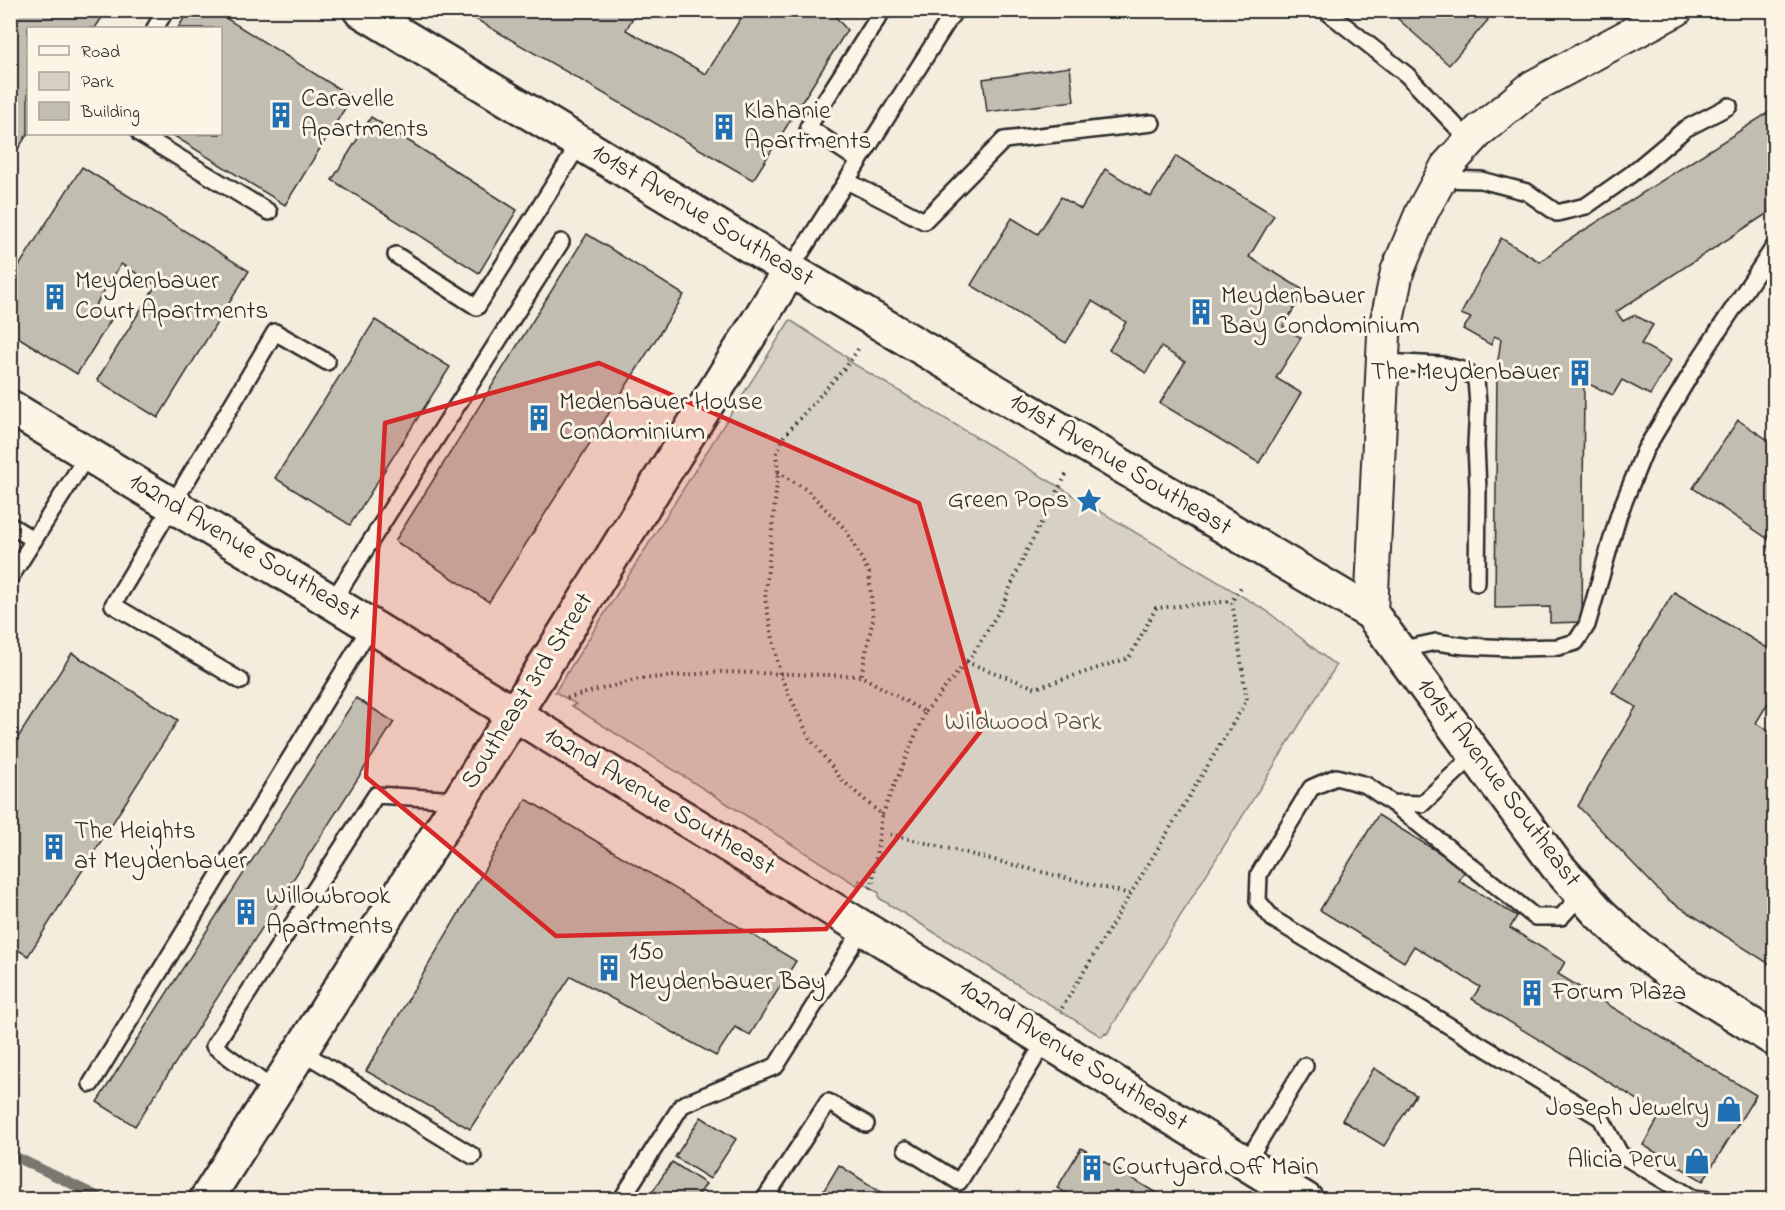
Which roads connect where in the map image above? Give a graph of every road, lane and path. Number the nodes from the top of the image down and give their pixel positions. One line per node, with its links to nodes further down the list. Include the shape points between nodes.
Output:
1 (166, 10): 8 (lane)
2 (883, 10): 14 (lane, via 808,127)
3 (955, 10): 14 (lane, Southeast 3rd Street)
4 (1325, 10): 12 (lane, via 1407,75)
5 (1676, 10): 7 (street)
6 (377, 15): 13 (street, 101st Avenue Southeast)
7 (1650, 18): 12 (street, via 1534,86)
8 (156, 27)
9 (1729, 106): 15 (lane, via 1685,129 1586,206 1557,213 1527,192 1481,180)
10 (1152, 123): 16 (lane, via 1004,140 924,221)
11 (142, 135): 17 (lane)
12 (1470, 141): 15 (street)
13 (580, 143): 20 (lane, via 477,307); 21 (street, 101st Avenue Southeast)
14 (859, 161): 16 (lane, Southeast 3rd Street)
15 (1440, 180): 24 (street, via 1397,272 1384,335)
16 (847, 181): 21 (lane, Southeast 3rd Street)
17 (269, 212)
18 (561, 242): 36 (lane)
19 (1774, 247): 39 (lane, via 1645,450 1619,514 1587,625 1576,642 1558,648 1512,648 1436,642)
20 (396, 255)
21 (790, 270): 22 (street, 101st Avenue Southeast); 46 (street, Southeast 3rd Street)
22 (876, 321): 26 (street, 101st Avenue Southeast); 28 (path, via 849,363 784,436 776,455)
23 (327, 362): 29 (lane, via 275,332)
24 (1383, 362): 33 (lane, via 1442,365 1463,370 1476,379); 37 (street)
25 (10, 407): 27 (street, 102nd Avenue Southeast)
26 (1084, 444): 37 (street, 101st Avenue Southeast); 40 (path, via 1031,540 1000,608)
27 (88, 454): 29 (street, 102nd Avenue Southeast); 31 (lane)
28 (778, 472): 41 (path, via 765,598); 42 (path, via 807,490 846,530 869,573 873,619)
29 (172, 504): 36 (street, 102nd Avenue Southeast); 43 (lane, via 113,605)
30 (10, 525): 31 (lane)
31 (34, 540): 32 (lane)
32 (10, 578)
33 (1477, 583)
34 (1243, 584): 35 (path)
35 (1232, 601): 40 (path, via 1156,608 1129,658 1036,688); 52 (path, via 1247,700)
36 (332, 602): 38 (street, 102nd Avenue Southeast)
37 (1371, 613): 39 (street, 101st Avenue Southeast)
38 (371, 626): 46 (street, 102nd Avenue Southeast); 60 (lane)
39 (1398, 650): 47 (street, 101st Avenue Southeast)
40 (966, 662): 45 (path)
41 (780, 675): 42 (path); 44 (path, via 722,672 639,679); 50 (path, via 810,739 843,781)
42 (861, 676): 45 (path)
43 (241, 681)
44 (562, 700)
45 (925, 712): 50 (path)
46 (514, 713): 48 (street, Southeast 3rd Street); 54 (street, 102nd Avenue Southeast)
47 (1475, 754): 49 (lane, via 1422,804); 53 (street, 101st Avenue Southeast)
48 (460, 800): 58 (street, Southeast 3rd Street); 61 (lane, via 376,795 214,1046)
49 (1392, 803): 53 (lane, via 1535,917 1561,917); 70 (lane, via 1366,785 1336,777 1311,788 1259,874 1258,901 1273,919 1601,1118 1620,1154 1693,1198)
50 (882, 815): 54 (path)
51 (890, 834): 52 (path)
52 (1130, 894): 55 (path)
53 (1582, 894): 56 (street, 101st Avenue Southeast, via 1631,943 1677,978)
54 (864, 913): 57 (street, 102nd Avenue Southeast); 67 (lane, via 776,1066 682,1104)
55 (1069, 997)
56 (1774, 1039)
57 (1046, 1040): 63 (lane, via 959,1182); 65 (street, 102nd Avenue Southeast)
58 (301, 1051): 61 (street, Southeast 3rd Street); 64 (lane)
59 (1305, 1066): 65 (lane)
60 (91, 1084)
61 (275, 1091): 66 (street, Southeast 3rd Street)
62 (866, 1124): 68 (lane, via 828,1102)
63 (906, 1149)
64 (473, 1155)
65 (1246, 1163): 69 (street, 102nd Avenue Southeast)
66 (206, 1200)
67 (621, 1200)
68 (764, 1200)
69 (1306, 1200)
70 (1710, 1200)

